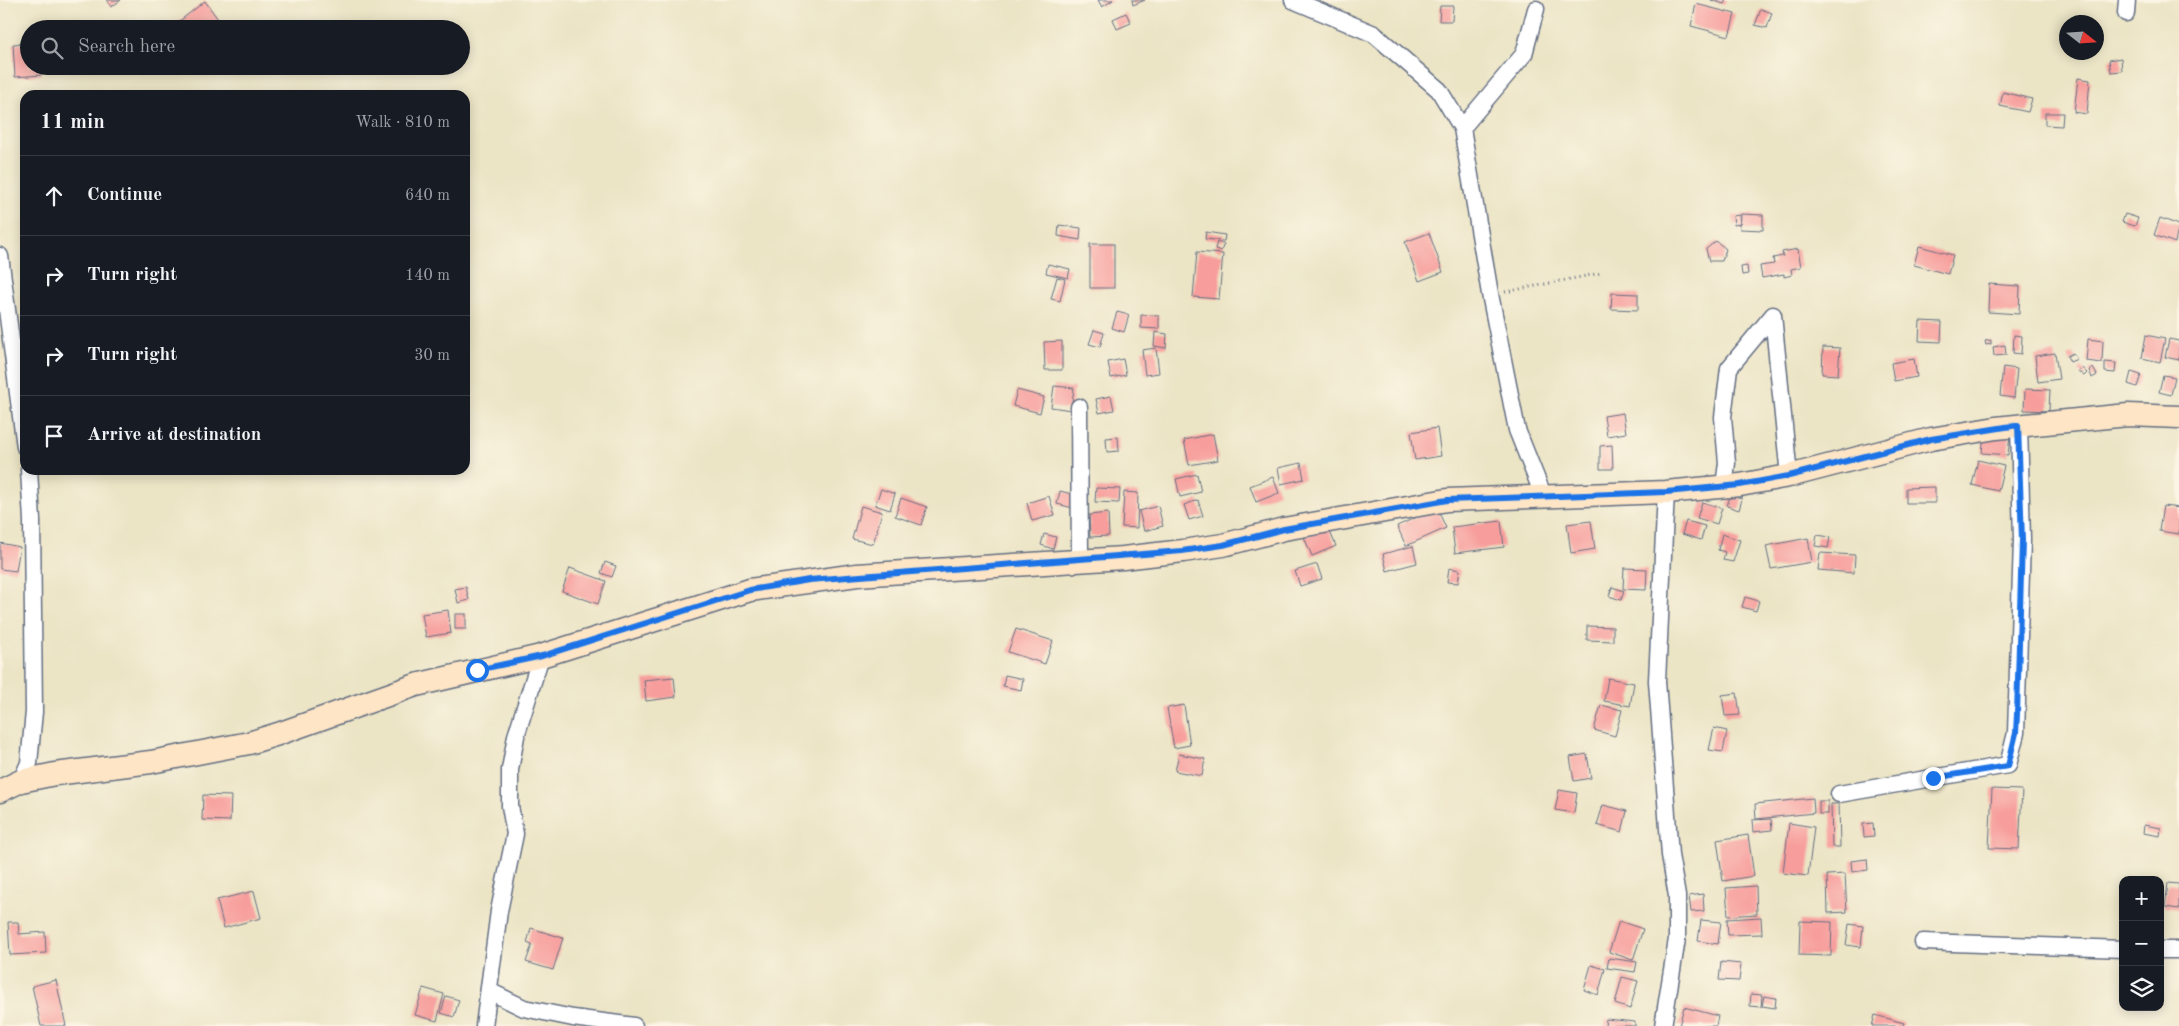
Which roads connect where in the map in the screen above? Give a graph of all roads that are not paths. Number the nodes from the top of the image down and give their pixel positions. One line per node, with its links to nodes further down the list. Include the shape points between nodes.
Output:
1 (1294, 0): 3 (street, via 1374,34 1438,90)
2 (1536, 9): 3 (street, via 1524,54)
3 (1462, 128): 13 (street, via 1517,430)
4 (0, 256): 6 (street)
5 (1079, 406): 14 (street)
6 (20, 409)
7 (2179, 417): 8 (street, via 2128,414)
8 (2018, 425): 10 (street, via 1931,439); 18 (street, via 2022,540 2017,714 2008,766)
9 (28, 475): 16 (street, via 32,520 34,712 29,763)
10 (1789, 476): 11 (street); 11 (street, via 1773,315 1729,368 1723,417 1727,463)
11 (1724, 486): 12 (street)
12 (1666, 492): 13 (street); 26 (street, via 1657,680 1670,854 1677,896 1677,939)
13 (1543, 495): 14 (street, via 1447,500 1284,529 1223,545)
14 (1080, 560): 15 (street, via 857,575 750,590)
15 (542, 656): 16 (street, via 416,685 278,734 197,755); 23 (street, via 516,736 510,770 514,834 499,911)
16 (21, 781): 17 (street)
17 (0, 791)
18 (1839, 794)
19 (1923, 942): 20 (street)
20 (2119, 949)
21 (2164, 950): 22 (street)
22 (2179, 950)
23 (489, 991): 24 (street); 25 (street, via 524,1008)
24 (484, 1026)
25 (634, 1026)
26 (1663, 1026)

